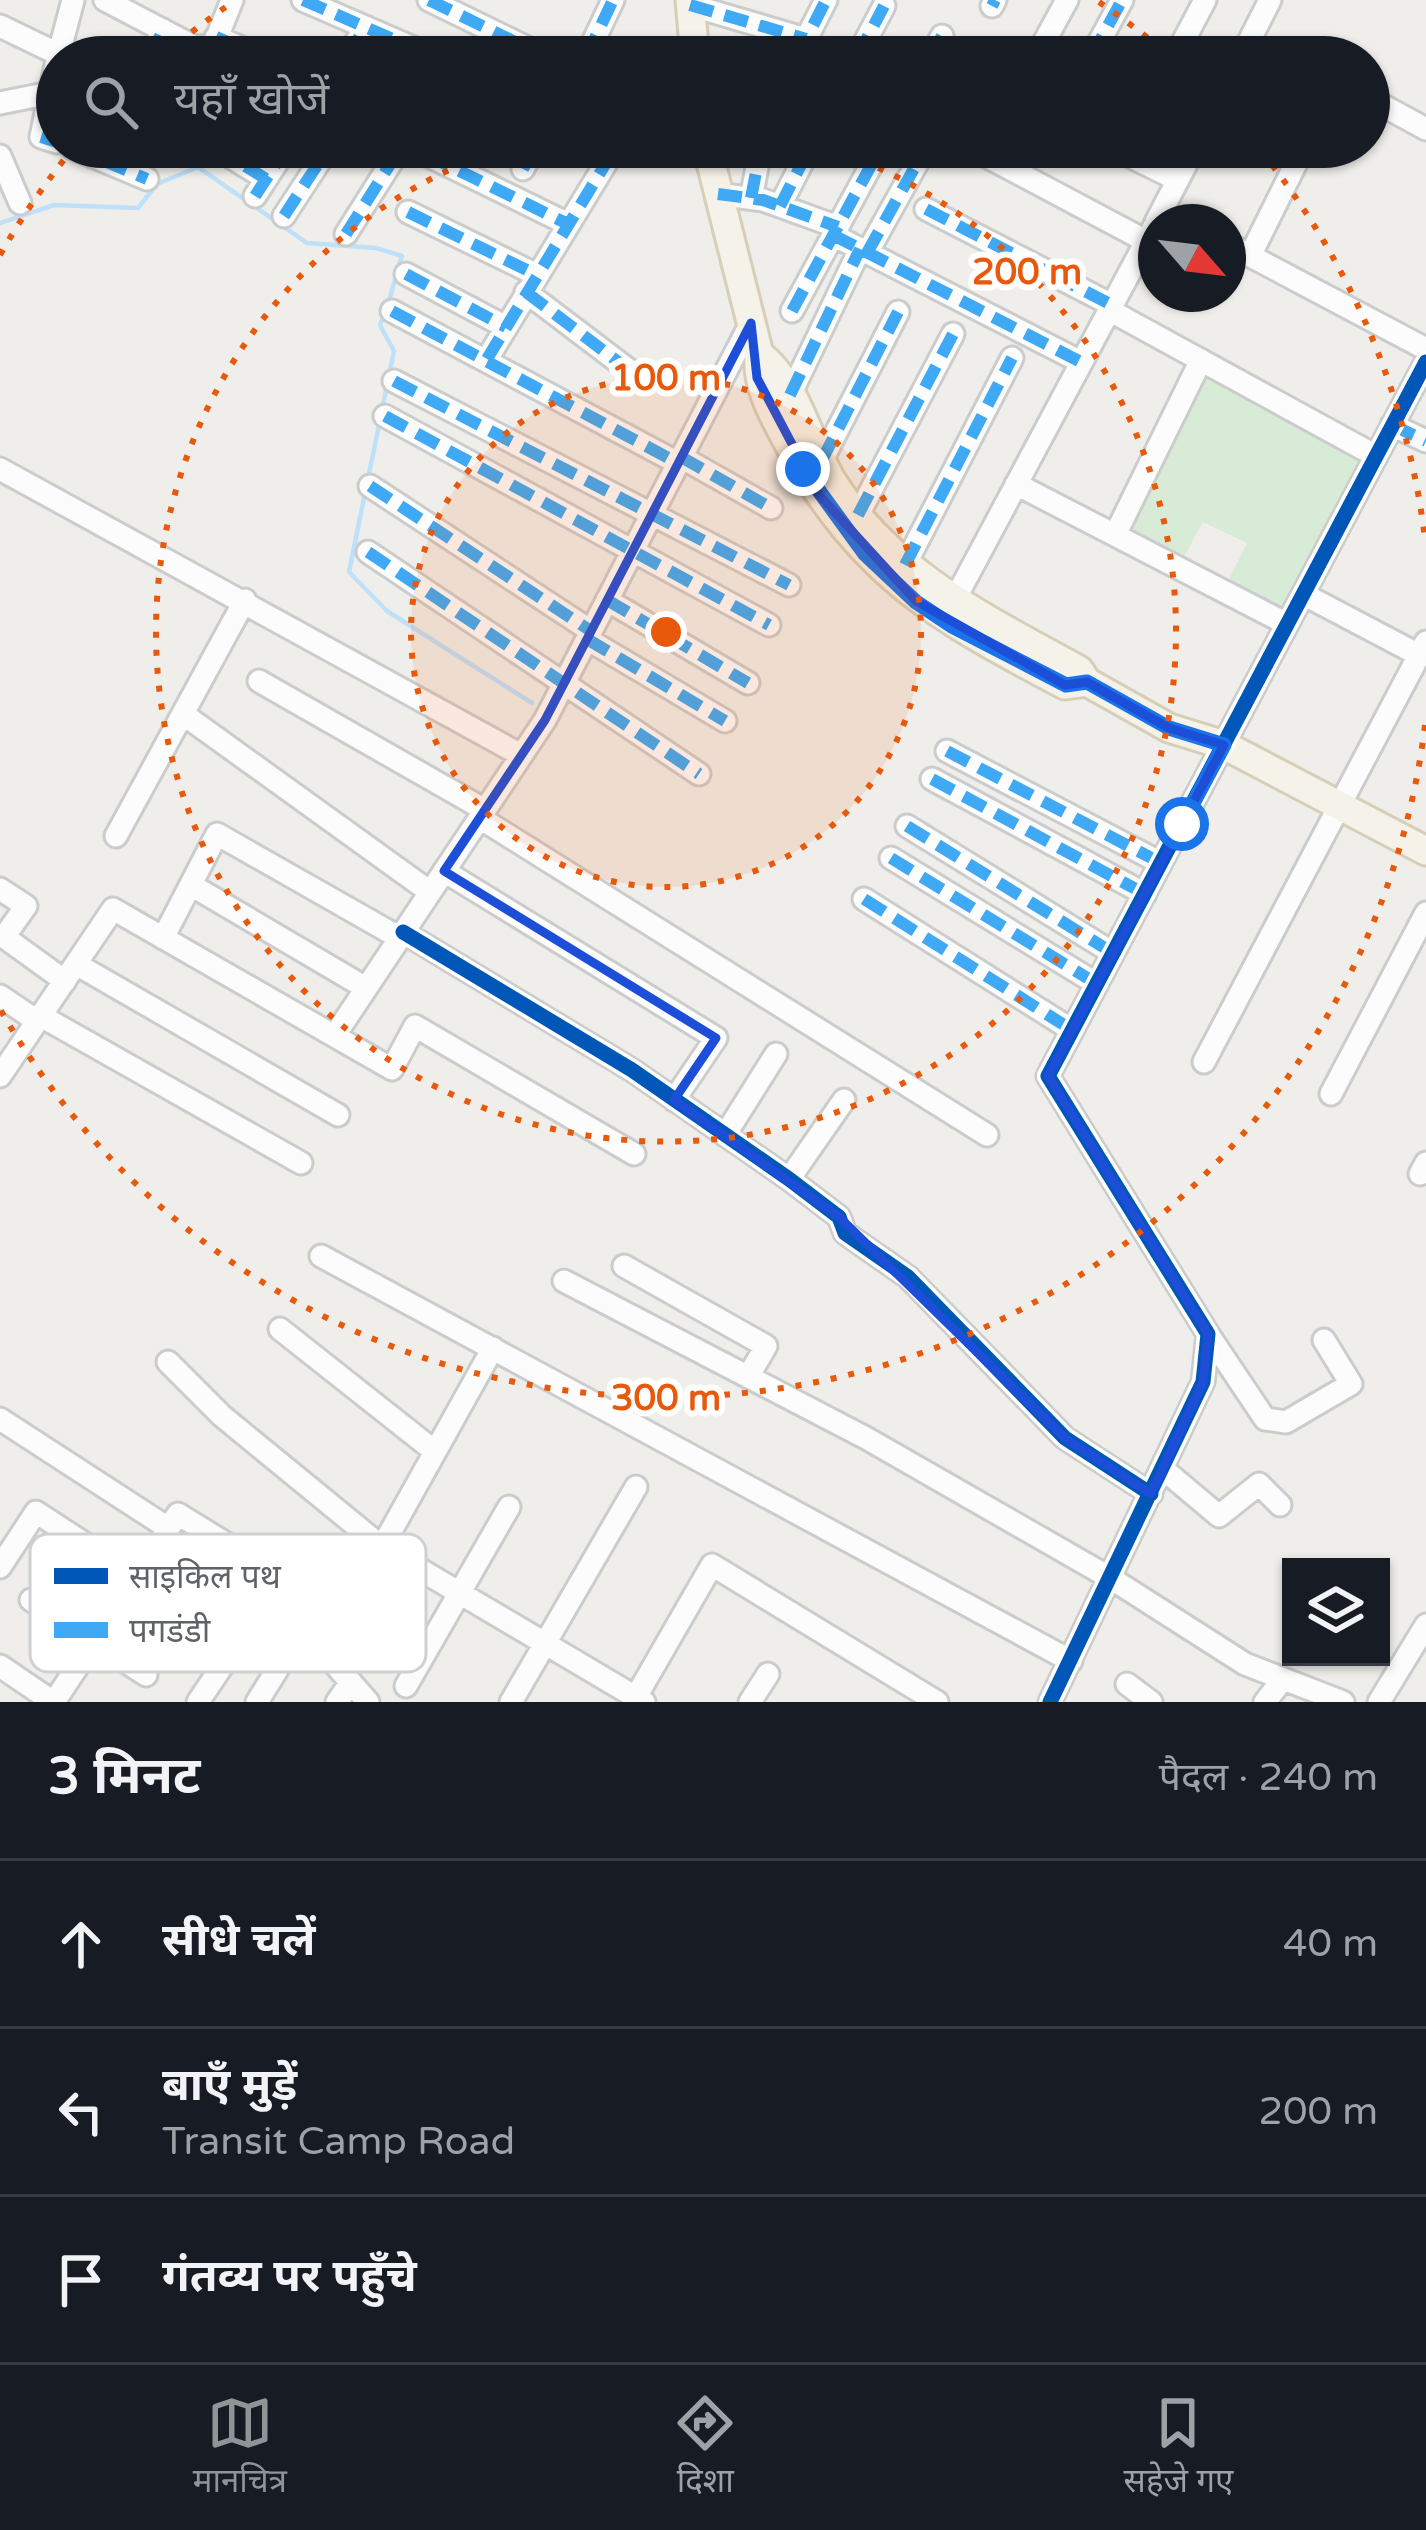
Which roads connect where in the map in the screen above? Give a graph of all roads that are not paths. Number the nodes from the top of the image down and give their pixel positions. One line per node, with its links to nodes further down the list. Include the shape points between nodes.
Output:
1 (105, 0): 16 (street)
2 (232, 0): 20 (street)
3 (303, 0): 15 (street)
4 (429, 0): 23 (street)
5 (613, 0): 24 (street)
6 (826, 0): 27 (street)
7 (1067, 0): 29 (street)
8 (1122, 0): 30 (street)
9 (1204, 0): 31 (street)
10 (1270, 0): 32 (street)
11 (67, 2): 17 (street)
12 (690, 2): 25 (main road); 26 (street)
13 (884, 6): 28 (street)
14 (0, 26): 33 (street)
15 (366, 27): 21 (street); 22 (street)
16 (163, 30): 18 (street); 19 (street)
17 (61, 36)
18 (160, 36)
19 (174, 36)
20 (217, 36)
21 (360, 36)
22 (377, 36)
23 (496, 36)
24 (596, 36)
25 (693, 36)
26 (772, 36)
27 (807, 36)
28 (868, 36)
29 (1047, 36)
30 (1102, 36)
31 (1186, 36)
32 (1252, 36)
33 (36, 45)
34 (36, 96): 35 (street)
35 (0, 104)
36 (1390, 109): 37 (street)
37 (1426, 129)
38 (0, 156): 59 (street)
39 (121, 168): 55 (street)
40 (238, 168): 41 (street, via 260,188)
41 (273, 168)
42 (315, 168): 64 (street)
43 (388, 168): 68 (street)
44 (454, 168): 66 (street)
45 (603, 168): 66 (street)
46 (712, 168): 57 (main road)
47 (757, 168): 58 (street)
48 (799, 168): 61 (street)
49 (870, 168): 67 (street)
50 (913, 168): 69 (street)
51 (1020, 168): 65 (street)
52 (1156, 168): 56 (street)
53 (1184, 168): 56 (street)
54 (1294, 168): 72 (street)
55 (147, 179)
56 (1178, 180): 60 (street)
57 (718, 194): 58 (street); 79 (main road)
58 (752, 198): 61 (street)
59 (20, 203)
60 (1165, 204)
61 (780, 206): 67 (street)
62 (926, 209): 75 (street)
63 (407, 212): 74 (street)
64 (284, 216)
65 (1138, 217)
66 (568, 224): 74 (street)
67 (835, 231): 69 (street); 77 (street)
68 (346, 234)
69 (864, 251): 87 (street); 91 (street)
70 (1246, 254): 72 (street)
71 (1138, 256): 75 (street)
72 (1250, 256): 82 (street)
73 (406, 274): 80 (street)
74 (531, 284): 80 (street); 89 (street)
75 (1111, 307): 86 (street); 87 (street)
76 (392, 310): 85 (street)
77 (792, 311)
78 (898, 313): 97 (street)
79 (751, 323): 83 (main road); 96 (street)
80 (506, 327): 85 (street)
81 (953, 334): 103 (street)
82 (1426, 349)
83 (759, 354): 91 (main road); 112 (main road, via 757,378 819,496 865,554)
84 (1012, 358): 107 (street)
85 (487, 359): 96 (street)
86 (1201, 360): 95 (street); 104 (street)
87 (1082, 362): 99 (street)
88 (1426, 362): 93 (street)
89 (638, 377)
90 (394, 381): 102 (street)
91 (790, 395): 97 (main road)
92 (385, 416): 105 (street)
93 (1392, 425): 94 (street); 95 (street)
94 (1426, 441)
95 (1376, 456): 109 (street)
96 (680, 460): 101 (street); 102 (street)
97 (822, 460): 103 (main road)
98 (0, 470): 110 (street)
99 (1016, 484): 104 (street); 112 (street)
100 (370, 486): 115 (street)
101 (771, 508)
102 (653, 512): 105 (street); 108 (street)
103 (858, 514): 107 (main road)
104 (1115, 536): 114 (street)
105 (633, 550): 111 (street); 113 (street)
106 (368, 552): 119 (street)
107 (905, 565): 112 (main road)
108 (789, 585)
109 (1303, 594): 114 (street); 116 (street)
110 (244, 600): 120 (street); 124 (street)
111 (607, 600): 115 (street); 118 (street)
112 (942, 602): 122 (main road, via 1078,670 1169,728)
113 (769, 625)
114 (1287, 625): 122 (street)
115 (589, 635): 119 (street); 121 (street)
116 (1423, 649): 127 (street)
117 (259, 681): 128 (street)
118 (748, 683)
119 (563, 685): 124 (street); 125 (street)
120 (183, 714): 130 (street); 137 (street)
121 (725, 721)
122 (1224, 745): 127 (main road); 133 (street)
123 (947, 751): 133 (street)
124 (521, 755): 128 (street)
125 (700, 774)
126 (932, 779): 138 (street)
127 (1340, 806): 131 (main road); 153 (street)
128 (482, 814): 134 (street); 160 (street)
129 (907, 826): 144 (street)
130 (116, 836)
131 (1426, 851)
132 (891, 858): 146 (street)
133 (1161, 863): 138 (street)
134 (444, 871): 137 (street); 156 (street, via 716,1038)
135 (191, 884): 141 (street, via 218,834); 142 (street); 147 (street)
136 (0, 889): 143 (street, via 26,906)
137 (430, 892): 141 (street)
138 (1145, 894): 144 (street)
139 (864, 899): 150 (street)
140 (1426, 913): 155 (street)
141 (401, 935): 147 (street); 156 (street)
142 (163, 938): 145 (street, via 113,909); 151 (street)
143 (2, 940): 145 (street)
144 (1113, 953): 146 (street)
145 (70, 972): 149 (street); 158 (street)
146 (1097, 984): 150 (street)
147 (366, 988): 151 (street)
148 (0, 996): 149 (street)
149 (39, 1018): 154 (street); 162 (street)
150 (1072, 1030): 168 (street, via 1048,1076)
151 (335, 1035): 161 (street, via 392,1069 416,1025)
152 (776, 1054): 159 (street)
153 (1204, 1062)
154 (0, 1076)
155 (1331, 1094)
156 (674, 1100): 159 (street)
157 (844, 1100): 163 (street)
158 (338, 1115)
159 (725, 1135): 163 (street)
160 (987, 1135)
161 (634, 1154)
162 (301, 1163)
163 (789, 1179): 177 (street, via 839,1217 845,1233 908,1276 1066,1438)
164 (321, 1256): 170 (street)
165 (624, 1266): 172 (street, via 766,1346)
166 (563, 1281): 172 (street)
167 (280, 1329): 174 (street)
168 (1208, 1334): 169 (street, via 1265,1419 1286,1422 1351,1384); 175 (street, via 1203,1382)
169 (1324, 1340)
170 (493, 1348): 174 (street); 194 (street)
171 (168, 1362): 184 (street)
172 (748, 1376): 189 (street)
173 (0, 1419): 180 (street)
174 (433, 1450): 185 (street)
175 (1163, 1469): 177 (street); 178 (street, via 1219,1516 1259,1484)
176 (636, 1487): 192 (street)
177 (1151, 1494): 189 (street)
178 (1280, 1505)
179 (509, 1507): 190 (street)
180 (169, 1528): 182 (street); 183 (street, via 178,1514)
181 (71, 1534): 186 (street, via 36,1512)
182 (165, 1534)
183 (210, 1534)
184 (366, 1534)
185 (389, 1534)
186 (7, 1540): 187 (street)
187 (0, 1567)
188 (426, 1573): 190 (street)
189 (1112, 1579): 194 (street); 204 (street, via 1245,1664)
190 (460, 1593): 192 (street); 193 (street)
191 (1426, 1625): 221 (street)
192 (548, 1645): 208 (street); 214 (street)
193 (426, 1652)
194 (1070, 1661): 217 (street)
195 (0, 1666): 209 (street)
196 (74, 1672): 209 (street)
197 (141, 1672): 203 (street)
198 (217, 1672): 210 (street)
199 (276, 1672): 211 (street)
200 (342, 1672): 205 (street)
201 (414, 1672): 207 (street)
202 (768, 1674): 215 (street)
203 (146, 1675)
204 (1283, 1678): 219 (street); 220 (street)
205 (351, 1682): 212 (street); 213 (street)
206 (1127, 1684): 218 (street)
207 (406, 1686)
208 (638, 1700): 216 (street, via 712,1565)
209 (54, 1702)
210 (197, 1702)
211 (257, 1702)
212 (337, 1702)
213 (368, 1702)
214 (512, 1702)
215 (750, 1702)
216 (937, 1702)
217 (1050, 1702)
218 (1151, 1702)
219 (1265, 1702)
220 (1343, 1702)
221 (1379, 1702)

